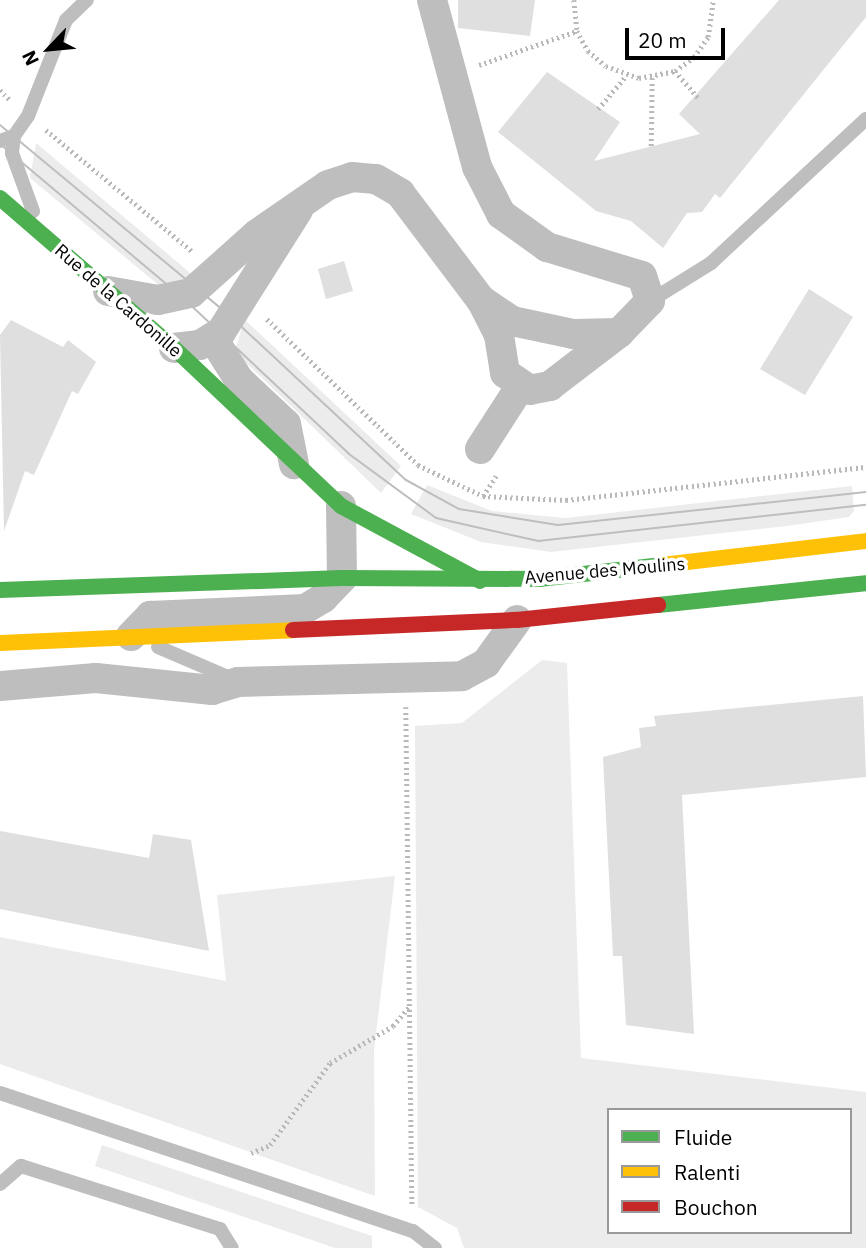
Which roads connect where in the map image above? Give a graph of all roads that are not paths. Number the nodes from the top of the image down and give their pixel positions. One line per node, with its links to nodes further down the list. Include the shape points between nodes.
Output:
1 (87, 0): 4 (lane, via 66,20)
2 (432, 0): 10 (street, via 477,167 501,214 547,247 642,276)
3 (866, 119): 10 (lane, via 711,263)
4 (7, 138): 7 (lane)
5 (0, 198): 7 (main road, Rue de la Cardonille)
6 (302, 203): 8 (street, via 191,293 158,300); 9 (street, via 328,185 376,178 400,193); 12 (street)
7 (43, 235): 8 (main road, Rue de la Cardonille)
8 (108, 290): 13 (main road, Rue de la Cardonille)
9 (481, 300): 11 (street, via 512,321 573,334); 14 (street, via 499,335 505,373)
10 (650, 301): 11 (street)
11 (619, 333): 14 (street, via 550,386)
12 (214, 340): 13 (street); 16 (street, via 239,380 286,424)
13 (174, 348): 16 (main road, Rue de la Cardonille)
14 (520, 387): 15 (street)
15 (480, 449)
16 (294, 464): 17 (main road, Rue de la Cardonille)
17 (341, 506): 19 (street); 20 (main road, Rue de la Cardonille)
18 (866, 541): 20 (main road, Avenue des Moulins)
19 (342, 578): 20 (main road, Avenue des Moulins); 22 (main road, Avenue des Moulins); 24 (street, via 305,609 150,616)
20 (481, 581)
21 (866, 583): 23 (main road)
22 (0, 590)
23 (517, 620): 24 (main road); 26 (street, via 486,663 462,676)
24 (131, 636): 25 (main road); 26 (lane)
25 (0, 643)
26 (238, 681): 27 (street, via 212,690 96,678)
27 (0, 686)
28 (0, 1093): 31 (lane, via 413,1231)
29 (0, 1184): 30 (lane, via 21,1166 220,1229)
30 (232, 1248)
31 (435, 1248)

